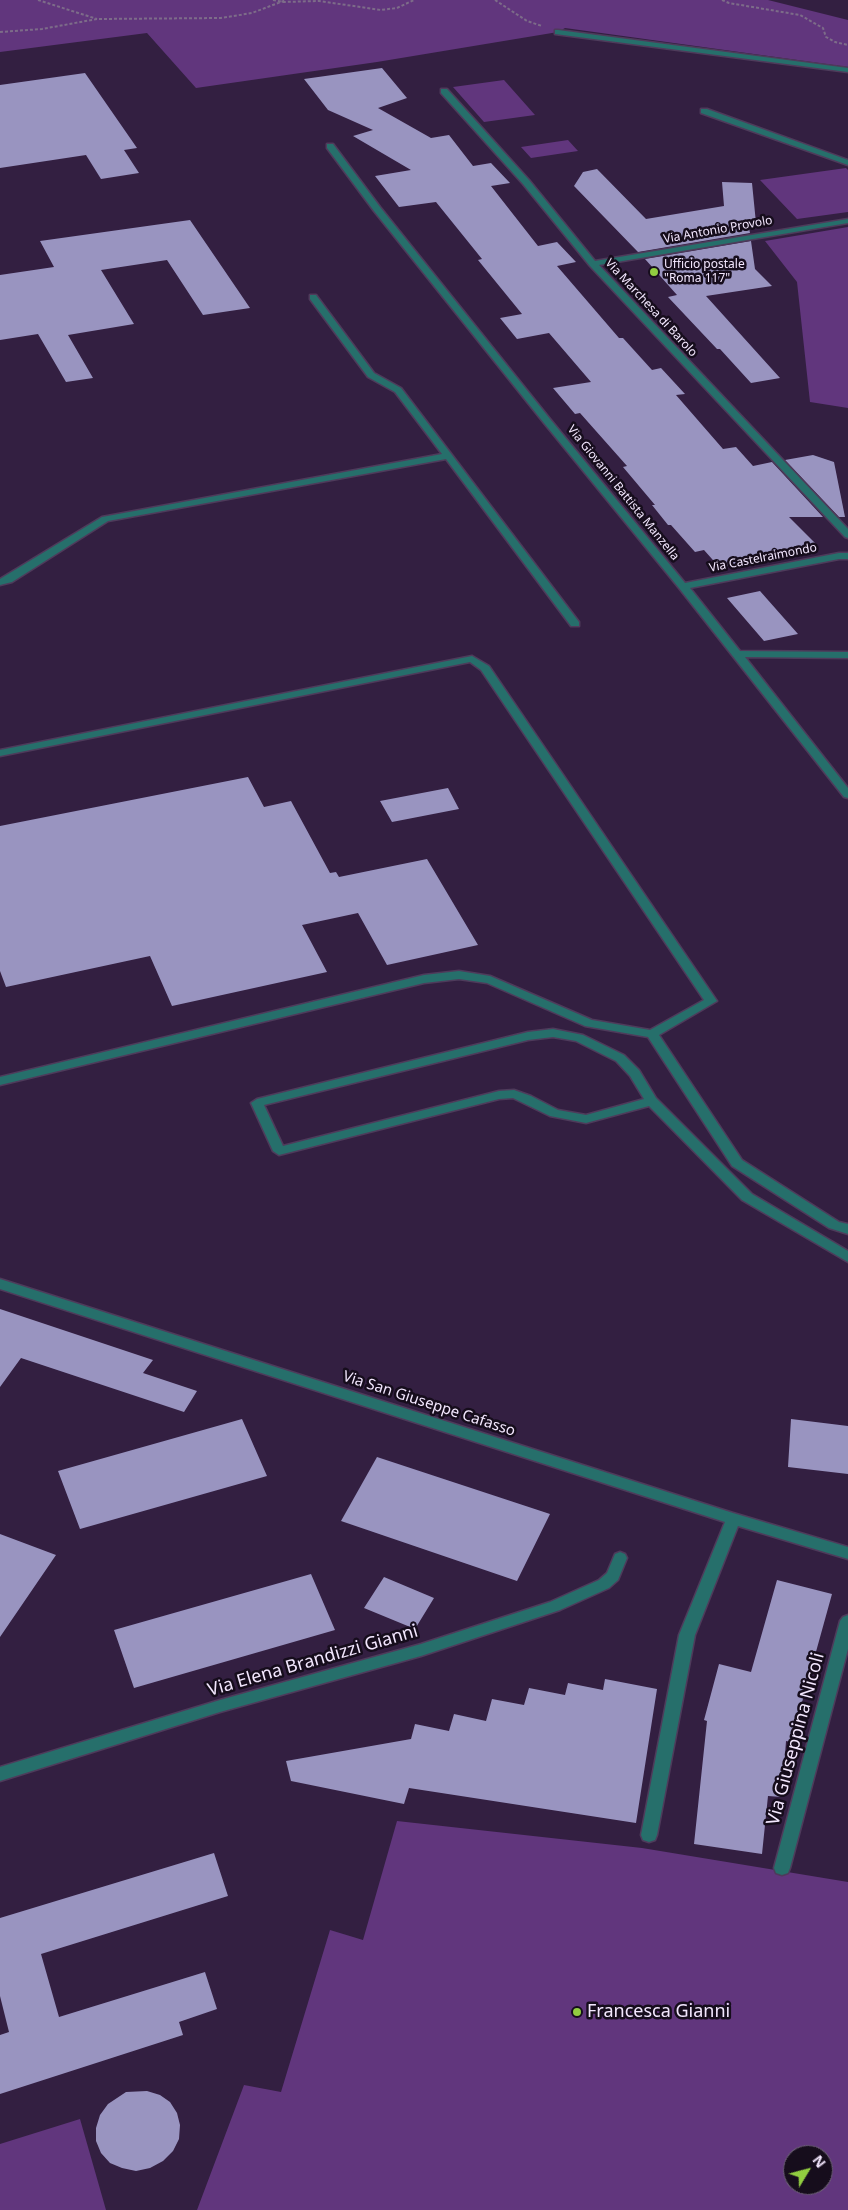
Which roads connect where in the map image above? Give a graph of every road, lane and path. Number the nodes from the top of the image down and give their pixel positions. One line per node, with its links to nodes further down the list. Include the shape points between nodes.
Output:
1 (38, 0): 8 (path)
2 (273, 0): 7 (path)
3 (286, 0): 7 (path)
4 (414, 0): 7 (path, via 397,8 380,10 319,1)
5 (495, 0): 10 (path, via 527,21)
6 (722, 0): 11 (path, via 800,15 823,28 830,40)
7 (283, 2): 8 (path, via 252,13 221,18)
8 (98, 19): 9 (path, via 42,29)
9 (0, 32)
10 (558, 32): 12 (street)
11 (848, 45)
12 (848, 70)
13 (444, 91): 18 (street, Via Marchesa di Barolo, via 526,182)
14 (704, 111): 16 (street)
15 (330, 146): 24 (street, Via Giovanni Battista Manzella, via 377,209)
16 (848, 163)
17 (848, 221): 18 (street, Via Antonio Provolo)
18 (593, 264): 21 (street, Via Marchesa di Barolo)
19 (313, 297): 20 (street, via 371,375 398,390)
20 (448, 456): 23 (street, via 105,518); 25 (street)
21 (848, 536)
22 (848, 556): 24 (street, Via Castelraimondo)
23 (0, 582)
24 (683, 586): 26 (street, Via Giovanni Battista Manzella)
25 (575, 624)
26 (736, 654): 27 (street); 29 (street, Via Giovanni Battista Manzella)
27 (848, 655)
28 (0, 752): 30 (street, via 472,659 485,668 711,1001)
29 (848, 795)
30 (652, 1034): 31 (street, via 589,1023 490,980 459,975 424,979); 33 (street, via 737,1163 834,1225)
31 (0, 1081)
32 (652, 1101): 32 (street, via 635,1073 620,1058 579,1038 553,1033 528,1036 257,1103 279,1151 499,1095 514,1094 568,1118 586,1119); 34 (street, via 747,1197)
33 (848, 1229)
34 (848, 1257)
35 (0, 1284): 36 (street, Via San Giuseppe Cafasso)
36 (733, 1519): 37 (street, Via San Giuseppe Cafasso); 41 (street, via 687,1635)
37 (848, 1553)
38 (620, 1558): 40 (street, Via Elena Brandizzi Gianni, via 613,1576 604,1584 554,1606 421,1650 220,1706)
39 (848, 1621): 42 (street, Via Giuseppina Nicoli)
40 (0, 1774)
41 (650, 1835)
42 (782, 1868)

